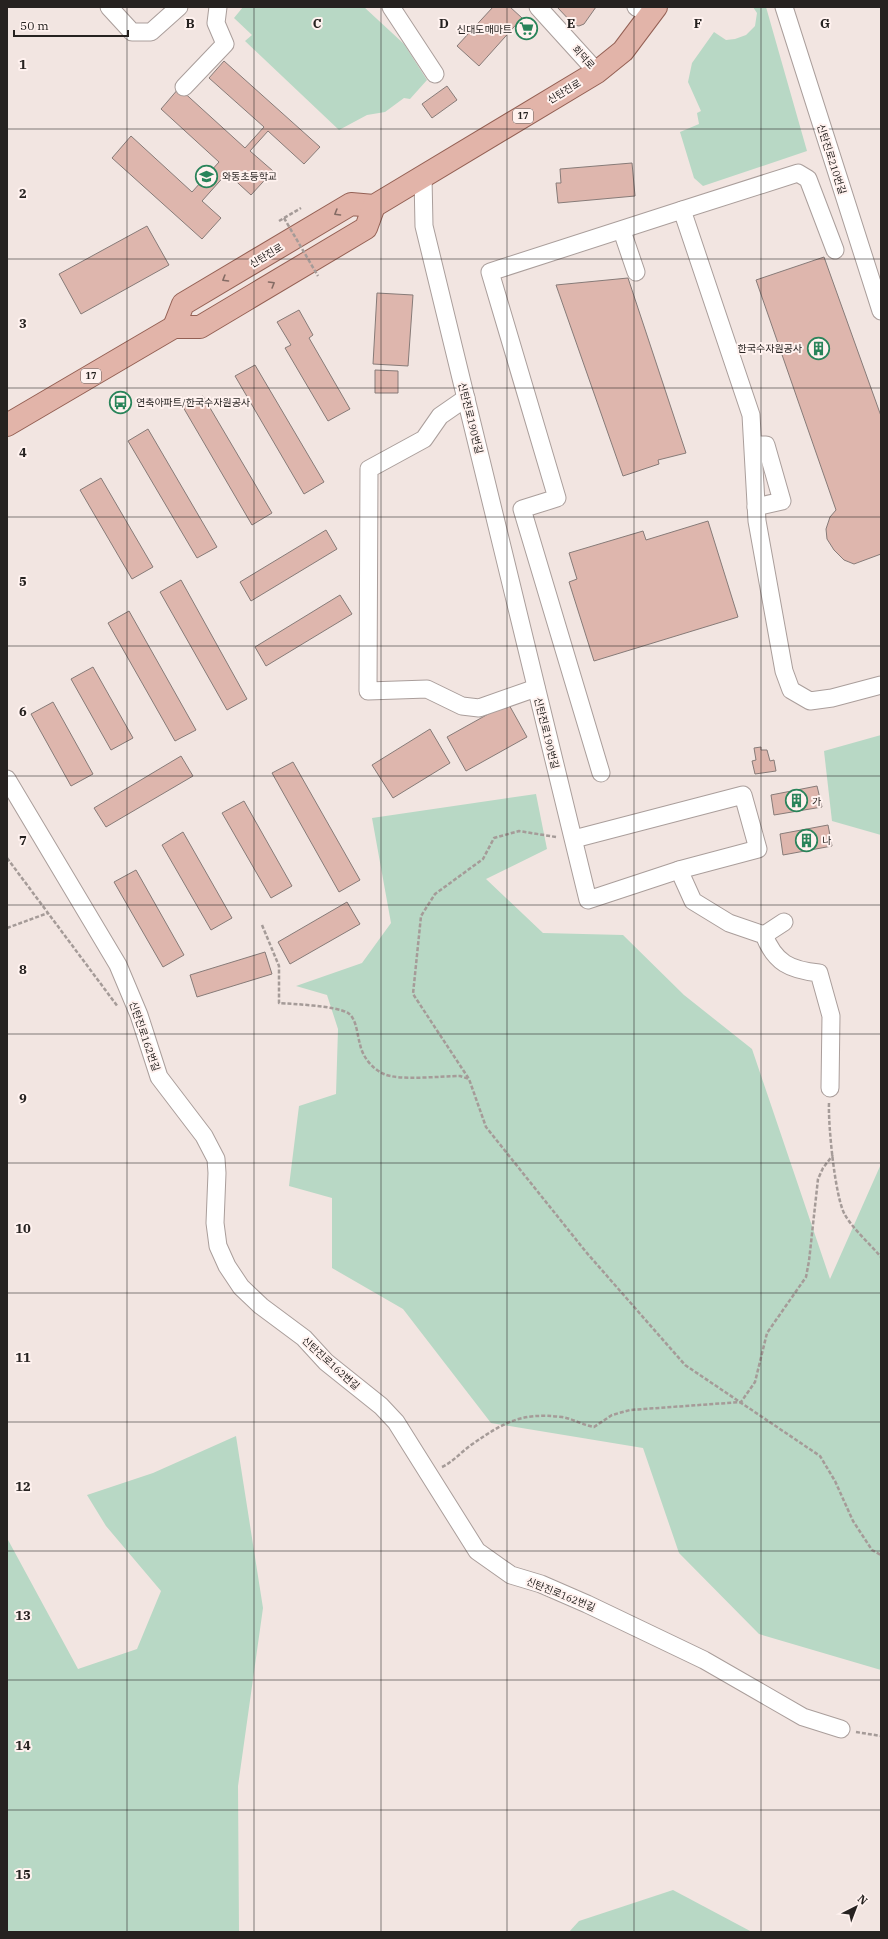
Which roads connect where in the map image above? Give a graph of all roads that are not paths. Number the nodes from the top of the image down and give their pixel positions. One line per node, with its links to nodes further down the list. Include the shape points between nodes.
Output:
1 (109, 7): 8 (street, via 132,32 151,32)
2 (179, 7): 8 (street)
3 (218, 7): 11 (street, via 216,23 225,44)
4 (391, 7): 10 (street)
5 (538, 7): 9 (street, 회덕로)
6 (784, 7): 18 (street, 신탄진로210번길)
7 (648, 10): 9 (main road, 신탄진로 / 17, via 623,51)
8 (167, 13)
9 (597, 72): 12 (main road, 신탄진로 / 17)
10 (435, 74)
11 (184, 87)
12 (423, 177): 13 (main road, 신탄진로 / 17); 20 (street, 신탄진로190번길, via 424,226)
13 (374, 206): 19 (main road, one-way to 13, via 200,327 366,228); 19 (main road, 신탄진로, one-way to 19, via 351,204 183,304)
14 (682, 210): 15 (street); 16 (street, via 798,173 808,179); 22 (street, via 751,414)
15 (622, 231): 17 (street); 26 (street, via 490,272 557,498 522,509)
16 (835, 250)
17 (636, 272)
18 (881, 311)
19 (174, 327): 21 (main road, 17)
20 (466, 398): 25 (street, 신탄진로190번길); 25 (street, via 440,416 424,438 369,469 368,691 427,689 462,706 479,708)
21 (7, 425)
22 (754, 445): 23 (street); 23 (street, via 766,445 782,501)
23 (756, 507): 24 (street, via 784,671 791,690 810,701)
24 (881, 685)
25 (536, 688): 28 (street, 신탄진로190번길)
26 (602, 773)
27 (7, 779): 33 (street, 신탄진로162번길, via 118,965 139,1015 159,1077 204,1136 216,1159 215,1223 218,1246 241,1287 261,1306 304,1338 326,1362 381,1406 396,1422 477,1551 511,1575 541,1584 587,1604 704,1660 802,1718)
28 (574, 839): 29 (street, 신탄진로190번길, via 588,900); 29 (street, via 743,795 758,849)
29 (679, 870): 31 (street, via 693,901 729,922)
30 (784, 922): 31 (street)
31 (764, 935): 32 (street, via 770,951 788,966 804,972 819,973 831,1016)
32 (830, 1088)
33 (841, 1729)

